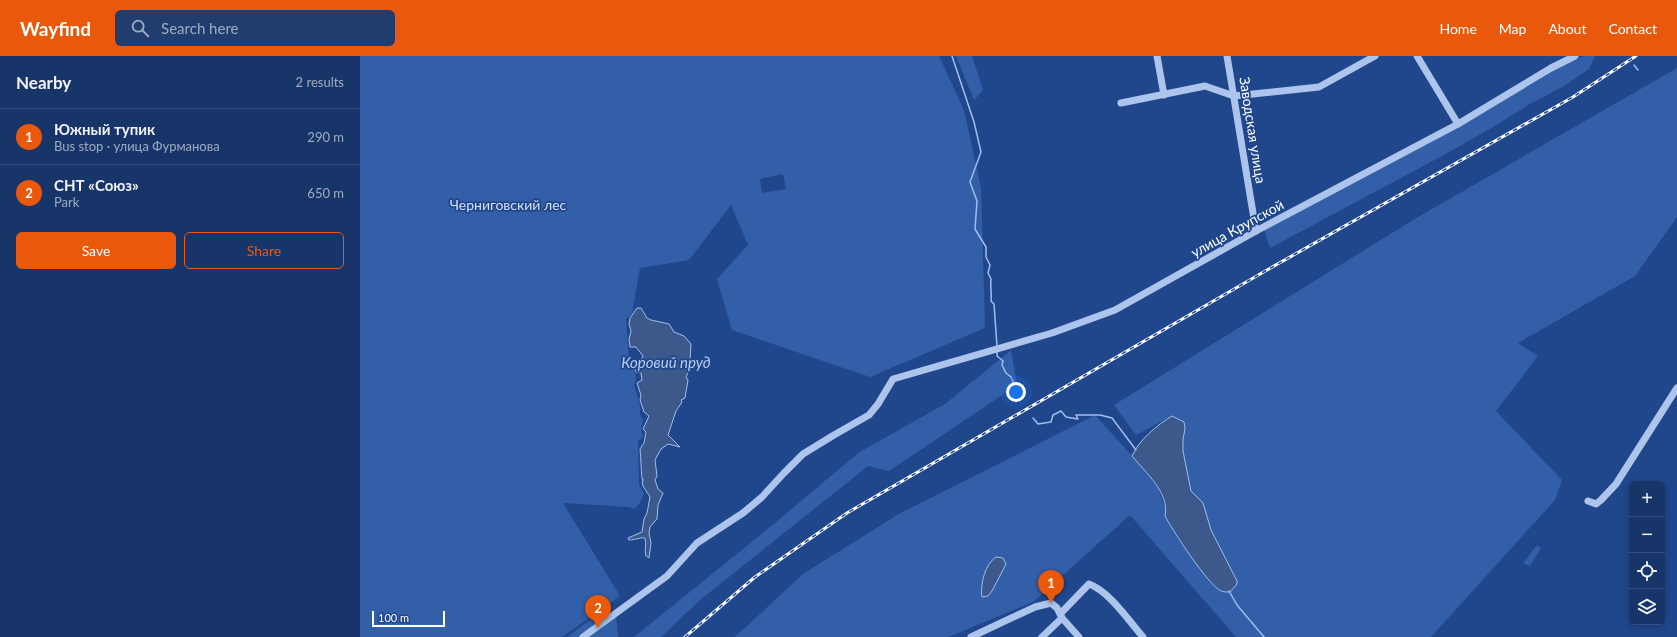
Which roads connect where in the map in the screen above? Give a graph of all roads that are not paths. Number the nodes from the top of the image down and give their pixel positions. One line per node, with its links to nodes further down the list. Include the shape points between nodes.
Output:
1 (1157, 56): 6 (street)
2 (1228, 56): 7 (street, Заводская улица)
3 (1375, 56): 7 (street, via 1319,87)
4 (1417, 56): 9 (street)
5 (1575, 56): 9 (street, улица Крупской)
6 (1164, 95): 7 (street, via 1205,86); 8 (street)
7 (1234, 96): 10 (street, Заводская улица)
8 (1121, 103)
9 (1458, 124): 10 (street, улица Крупской)
10 (1256, 231): 14 (street, улица Крупской, via 1115,310 1052,333 893,379 869,415 803,454 762,498 697,543 667,576)
11 (1677, 388): 12 (street, via 1616,484 1596,504)
12 (1588, 502)
13 (1061, 615): 15 (street, via 1051,604 1035,607); 16 (street); 17 (street); 18 (street, via 1089,584 1107,596)
14 (583, 637)
15 (971, 637)
16 (1042, 637)
17 (1079, 637)
18 (1143, 637)

